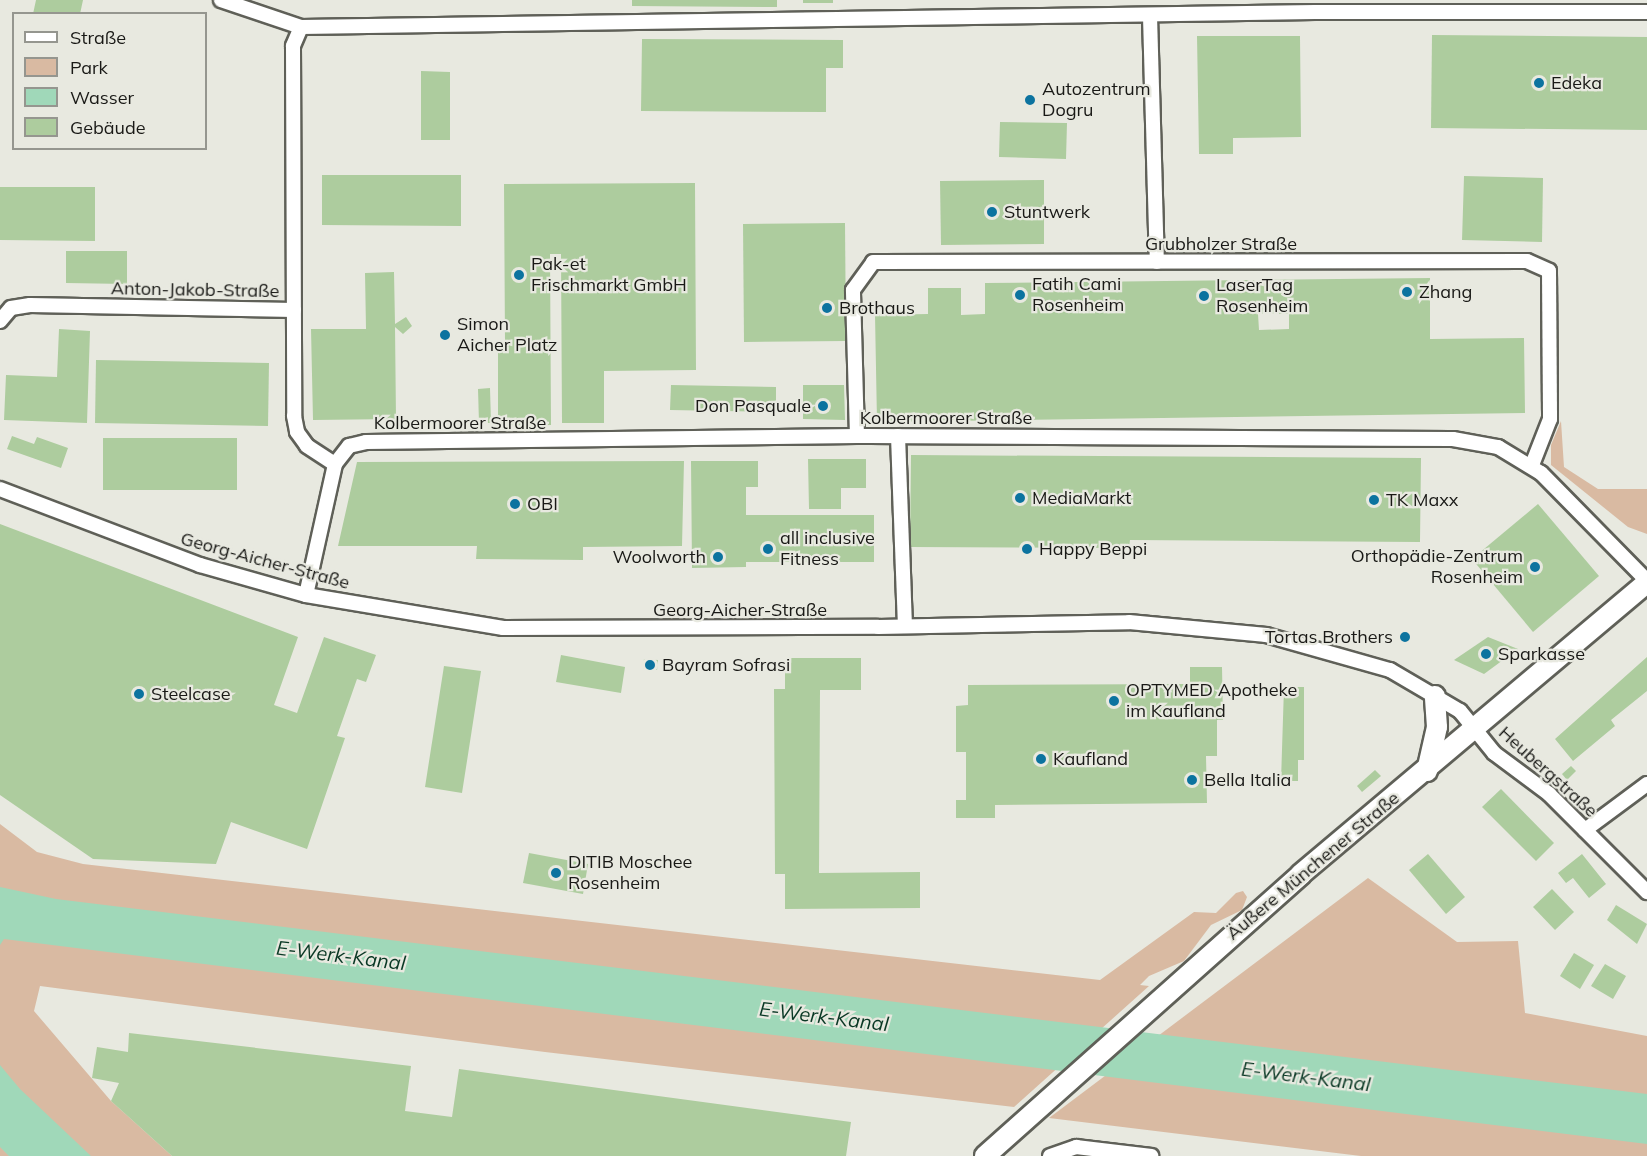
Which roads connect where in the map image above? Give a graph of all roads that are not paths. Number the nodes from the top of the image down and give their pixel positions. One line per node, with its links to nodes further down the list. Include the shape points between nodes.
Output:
1 (221, 0): 4 (street)
2 (1647, 12): 3 (street)
3 (1150, 16): 4 (street); 5 (street)
4 (301, 27): 6 (street, via 293,46)
5 (1157, 262): 8 (street, Grubholzer Straße, via 873,262 853,290); 11 (street, Grubholzer Straße, via 1527,261 1549,271 1550,419)
6 (294, 310): 7 (street, Anton-Jakob-Straße, via 30,305 11,308); 10 (street, Anton-Jakob-Straße, via 297,432 318,456)
7 (0, 321)
8 (857, 436): 9 (street, Kolbermoorer Straße); 10 (street, Kolbermoorer Straße, via 366,442 350,446)
9 (898, 436): 11 (street, Kolbermoorer Straße, via 1453,439 1498,447); 15 (street)
10 (335, 464): 14 (street)
11 (1532, 465): 13 (street, Kolbermoorer Straße)
12 (0, 489): 14 (street, Georg-Aicher-Straße, via 200,565)
13 (1647, 582): 17 (main road, Äußere Münchener Straße)
14 (306, 595): 15 (street, Georg-Aicher-Straße, via 503,628)
15 (904, 626): 16 (street, Georg-Aicher-Straße, via 1129,622 1240,631 1390,670)
16 (1435, 696): 17 (street, Georg-Aicher-Straße, via 1460,711); 18 (main road, via 1437,727)
17 (1477, 729): 18 (main road, Äußere Münchener Straße); 20 (street, Heubergstraße, via 1494,753 1549,794)
18 (1427, 771): 22 (main road, Äußere Münchener Straße, via 1293,881)
19 (1647, 783): 20 (street)
20 (1585, 830): 21 (street, Heubergstraße)
21 (1647, 892)
22 (985, 1156)
23 (1050, 1156): 24 (street, via 1076,1147)
24 (1151, 1156)

